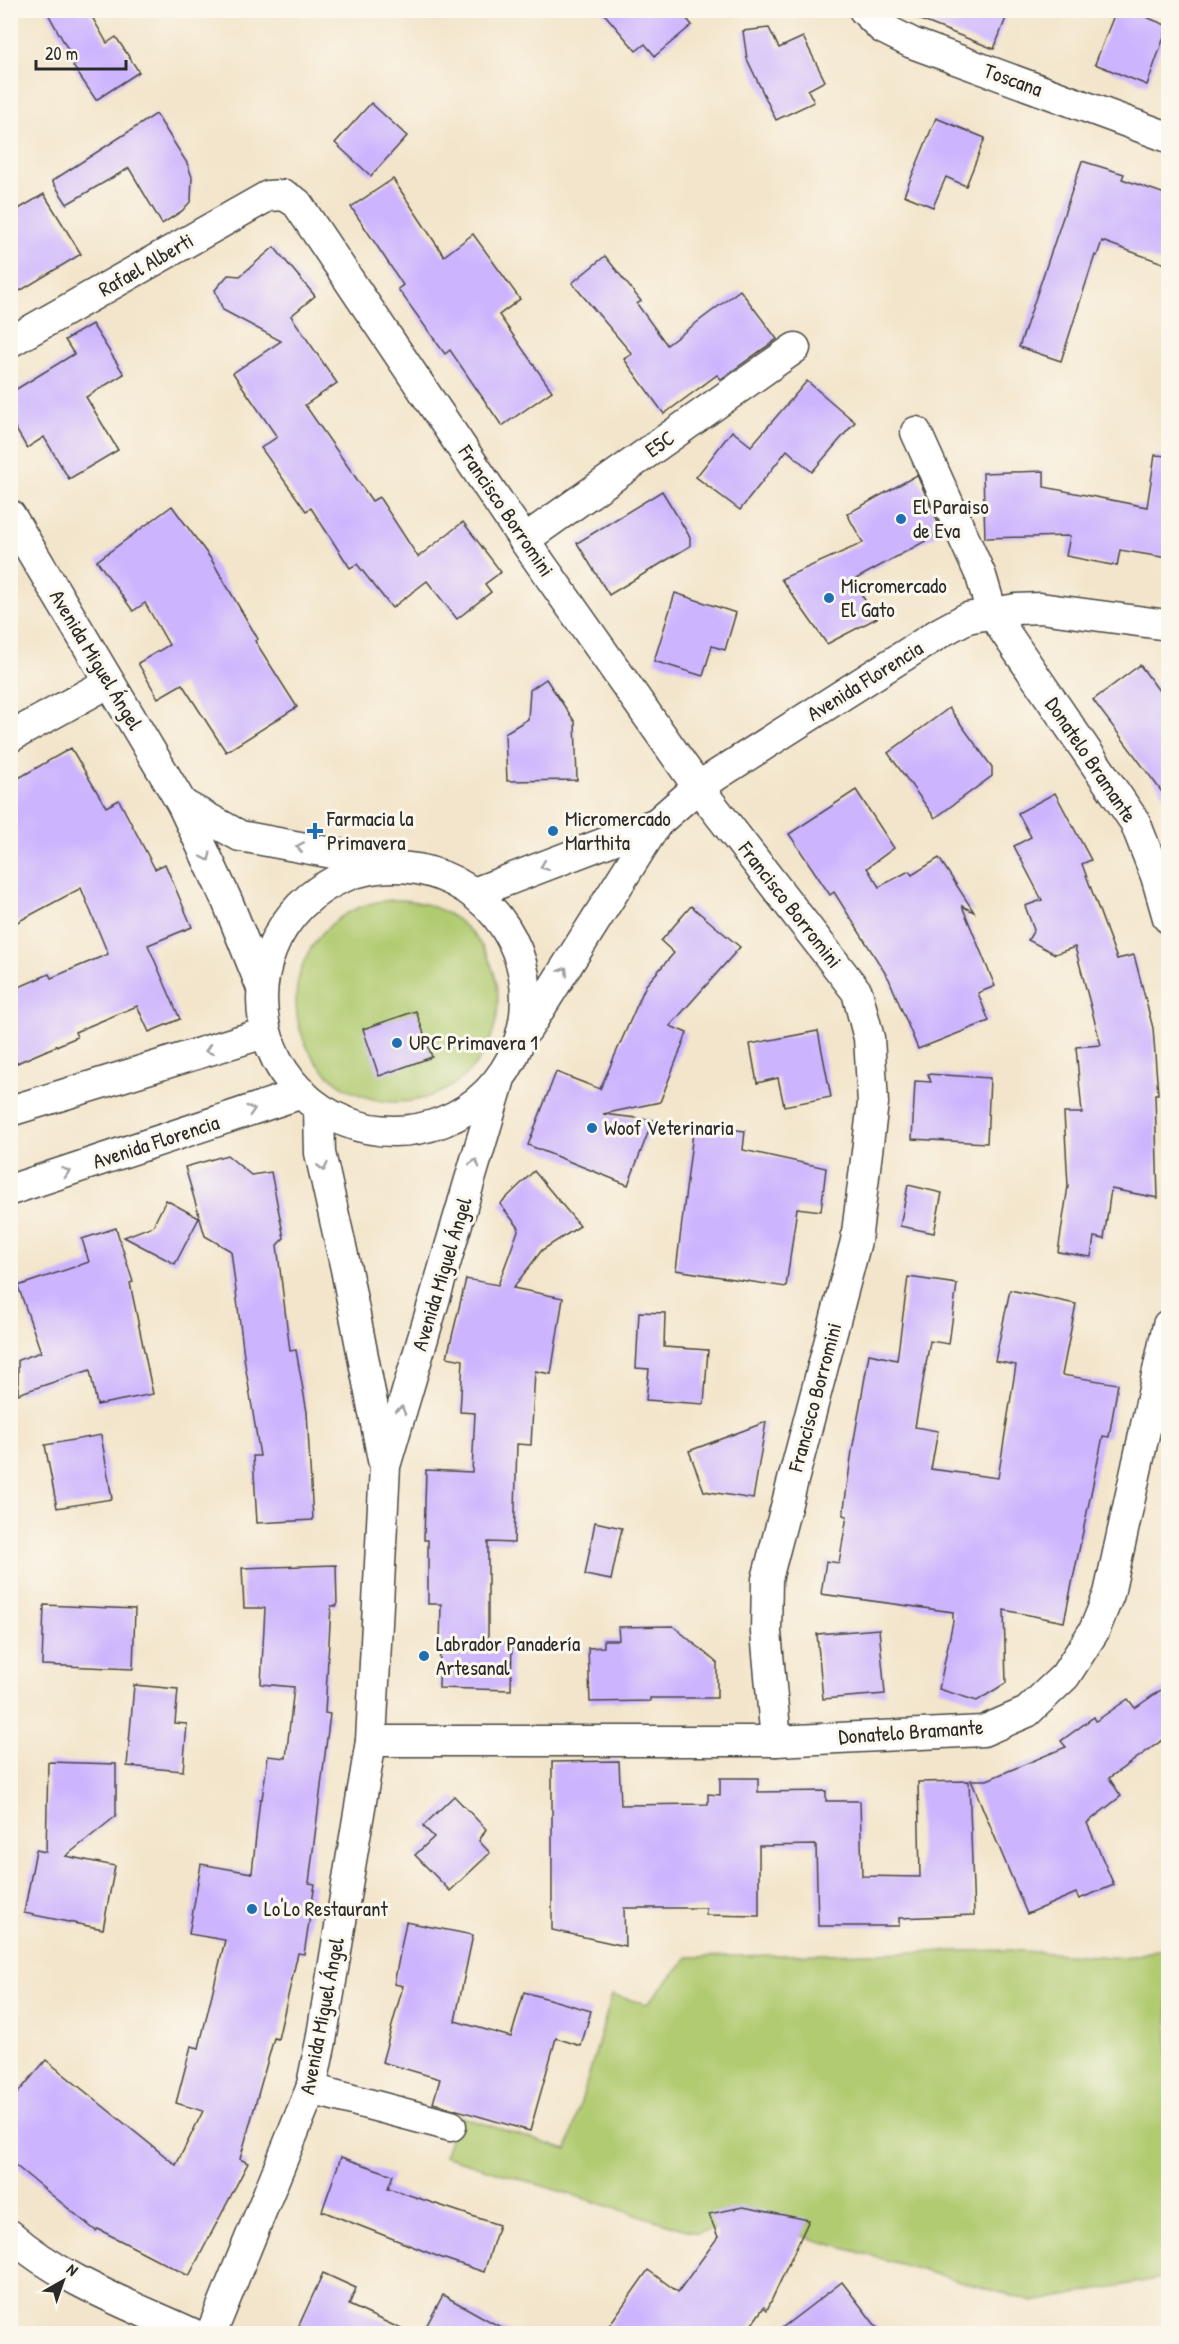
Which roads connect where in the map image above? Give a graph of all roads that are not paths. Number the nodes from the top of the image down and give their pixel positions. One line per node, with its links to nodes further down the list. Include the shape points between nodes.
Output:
1 (864, 10): 2 (street, Toscana, via 882,28 912,43)
2 (1168, 137)
3 (284, 195): 4 (street, Rafael Alberti, via 268,196); 8 (street, Francisco Borromini, via 297,203)
4 (10, 342)
5 (795, 348): 8 (street, E5C)
6 (916, 432): 9 (street, Donatelo Bramante, via 981,576)
7 (10, 515): 11 (street, Avenida Miguel Ángel)
8 (524, 540): 13 (street, Francisco Borromini)
9 (992, 613): 10 (street, Avenida Florencia, via 1040,608); 13 (street, Avenida Florencia, via 967,618 941,632); 18 (street, Donatelo Bramante, via 1135,822)
10 (1168, 625)
11 (108, 683): 12 (street); 14 (street, Avenida Miguel Ángel)
12 (10, 737)
13 (698, 787): 15 (street, Avenida Florencia); 29 (street, Francisco Borromini, via 857,992 869,1038 873,1103 856,1241 768,1579 766,1632)
14 (182, 804): 16 (street, Avenida Miguel Ángel, one-way to 14, via 240,836); 19 (street, Avenida Miguel Ángel, one-way to 19)
15 (657, 823): 17 (street, Avenida Florencia, one-way to 17); 21 (street, Avenida Florencia, one-way to 15)
16 (399, 866): 17 (street, Avenida Miguel Ángel, via 438,874); 19 (street, via 362,869 328,882 299,904 278,933 264,966)
17 (474, 893): 21 (street, Avenida Miguel Ángel, via 502,922 520,958 527,998)
18 (1168, 918)
19 (262, 988): 20 (street, via 260,1008)
20 (265, 1033): 23 (street, via 284,1073); 24 (street, one-way to 24)
21 (521, 1038): 22 (street)
22 (499, 1082): 23 (street, via 470,1109 434,1126 395,1132 355,1127); 27 (street, Avenida Miguel Ángel, one-way to 22)
23 (310, 1101): 25 (street, Avenida Florencia, one-way to 23); 27 (street, Avenida Miguel Ángel, one-way to 27)
24 (10, 1111)
25 (10, 1190)
26 (1168, 1325): 29 (street, Donatelo Bramante, via 1109,1594 1094,1631 1065,1676 1027,1712 983,1731)
27 (385, 1466): 28 (street, Avenida Miguel Ángel)
28 (371, 1741): 29 (street, Donatelo Bramante); 30 (street, Avenida Miguel Ángel)
29 (776, 1741)
30 (311, 2089): 31 (street); 34 (street, Avenida Miguel Ángel)
31 (451, 2126)
32 (10, 2235): 33 (street, via 77,2280)
33 (193, 2334)
34 (211, 2334)

